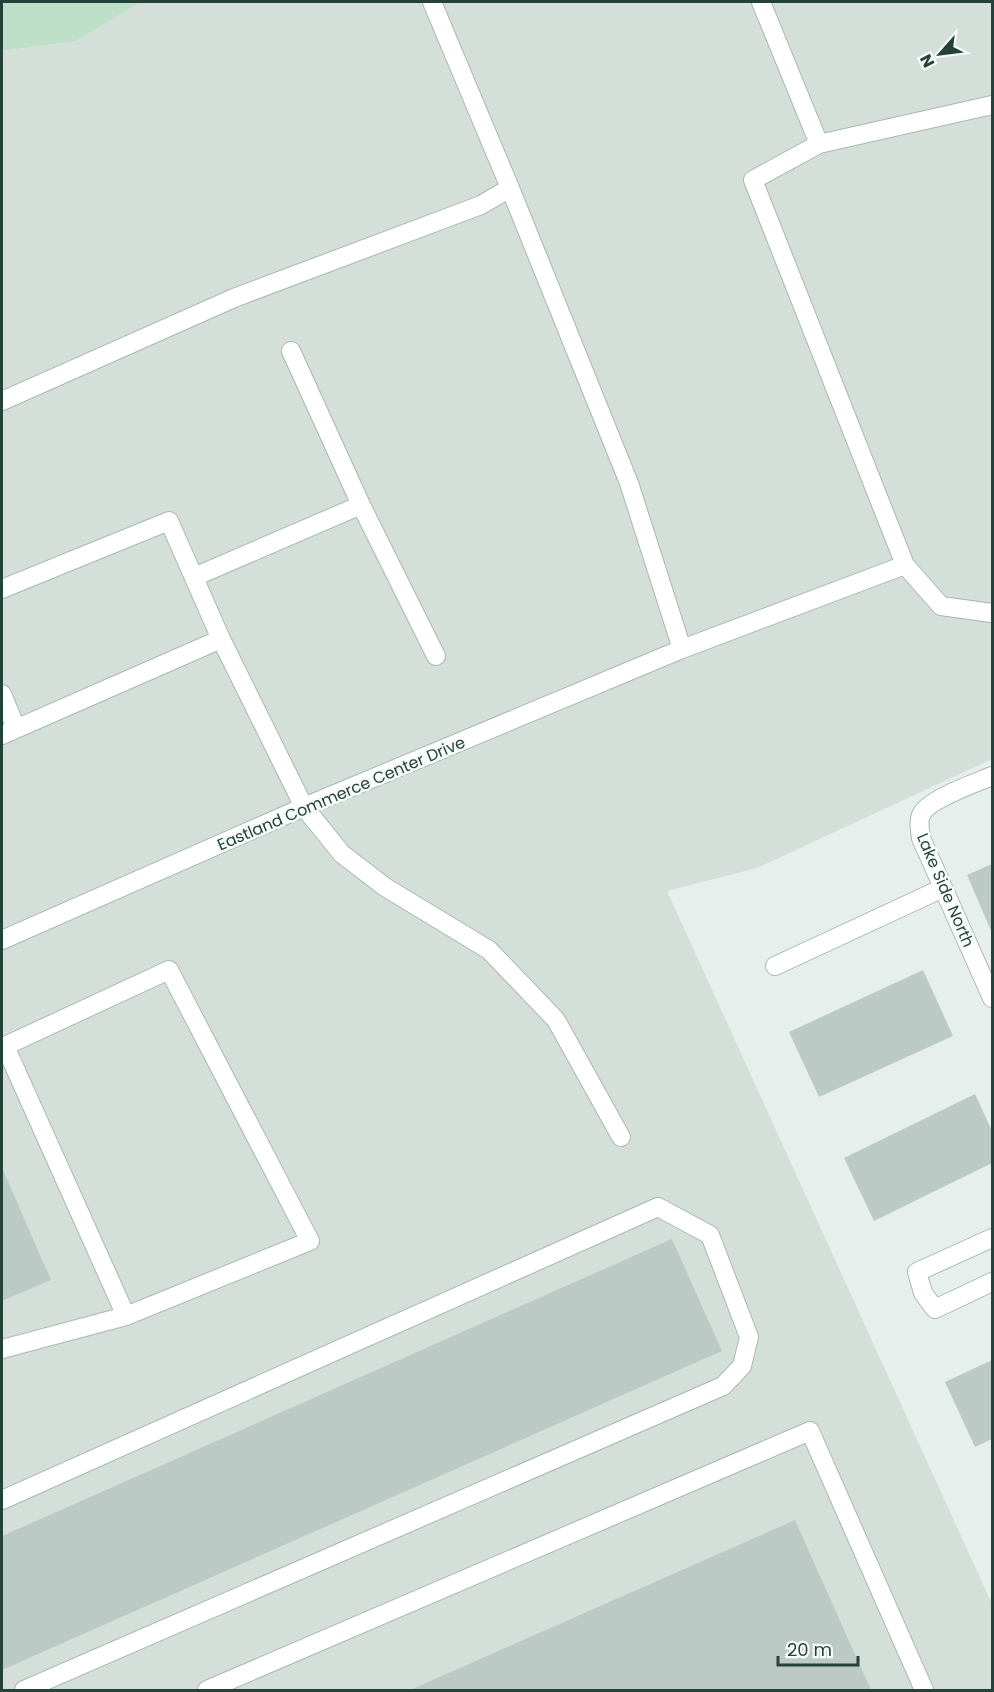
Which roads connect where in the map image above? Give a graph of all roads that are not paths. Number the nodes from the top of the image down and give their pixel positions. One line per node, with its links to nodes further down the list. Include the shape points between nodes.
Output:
1 (432, 2): 5 (street)
2 (761, 2): 4 (street)
3 (993, 105): 4 (street)
4 (819, 144): 9 (street, via 753,180)
5 (510, 188): 7 (street, via 481,205 234,298); 14 (street, via 629,483)
6 (291, 351): 8 (street)
7 (2, 401)
8 (361, 505): 10 (street); 15 (street)
9 (905, 565): 12 (street, via 941,606); 14 (street, Eastland Commerce Center Drive)
10 (194, 577): 11 (street, via 169,521); 13 (street)
11 (2, 590)
12 (993, 613)
13 (221, 639): 17 (street); 19 (street)
14 (682, 649): 19 (street, Eastland Commerce Center Drive)
15 (436, 656)
16 (2, 694): 17 (street)
17 (9, 732)
18 (993, 776): 20 (street, Lake Side North, via 934,802 921,814 921,838)
19 (304, 807): 21 (street, Eastland Commerce Center Drive); 25 (street, via 342,854 489,950 556,1020)
20 (943, 888): 22 (street); 23 (street, Lake Side North)
21 (2, 940)
22 (774, 966)
23 (993, 998)
24 (3, 1047): 28 (street); 28 (street, via 170,970 310,1240)
25 (621, 1137)
26 (993, 1238): 27 (street, via 917,1272 923,1293 935,1309)
27 (993, 1282)
28 (126, 1316): 29 (street)
29 (2, 1349)
30 (2, 1500): 31 (street, via 658,1208 710,1235 749,1337 742,1366 723,1386)
31 (24, 1690)
32 (207, 1690): 33 (street, via 810,1431)
33 (924, 1690)

